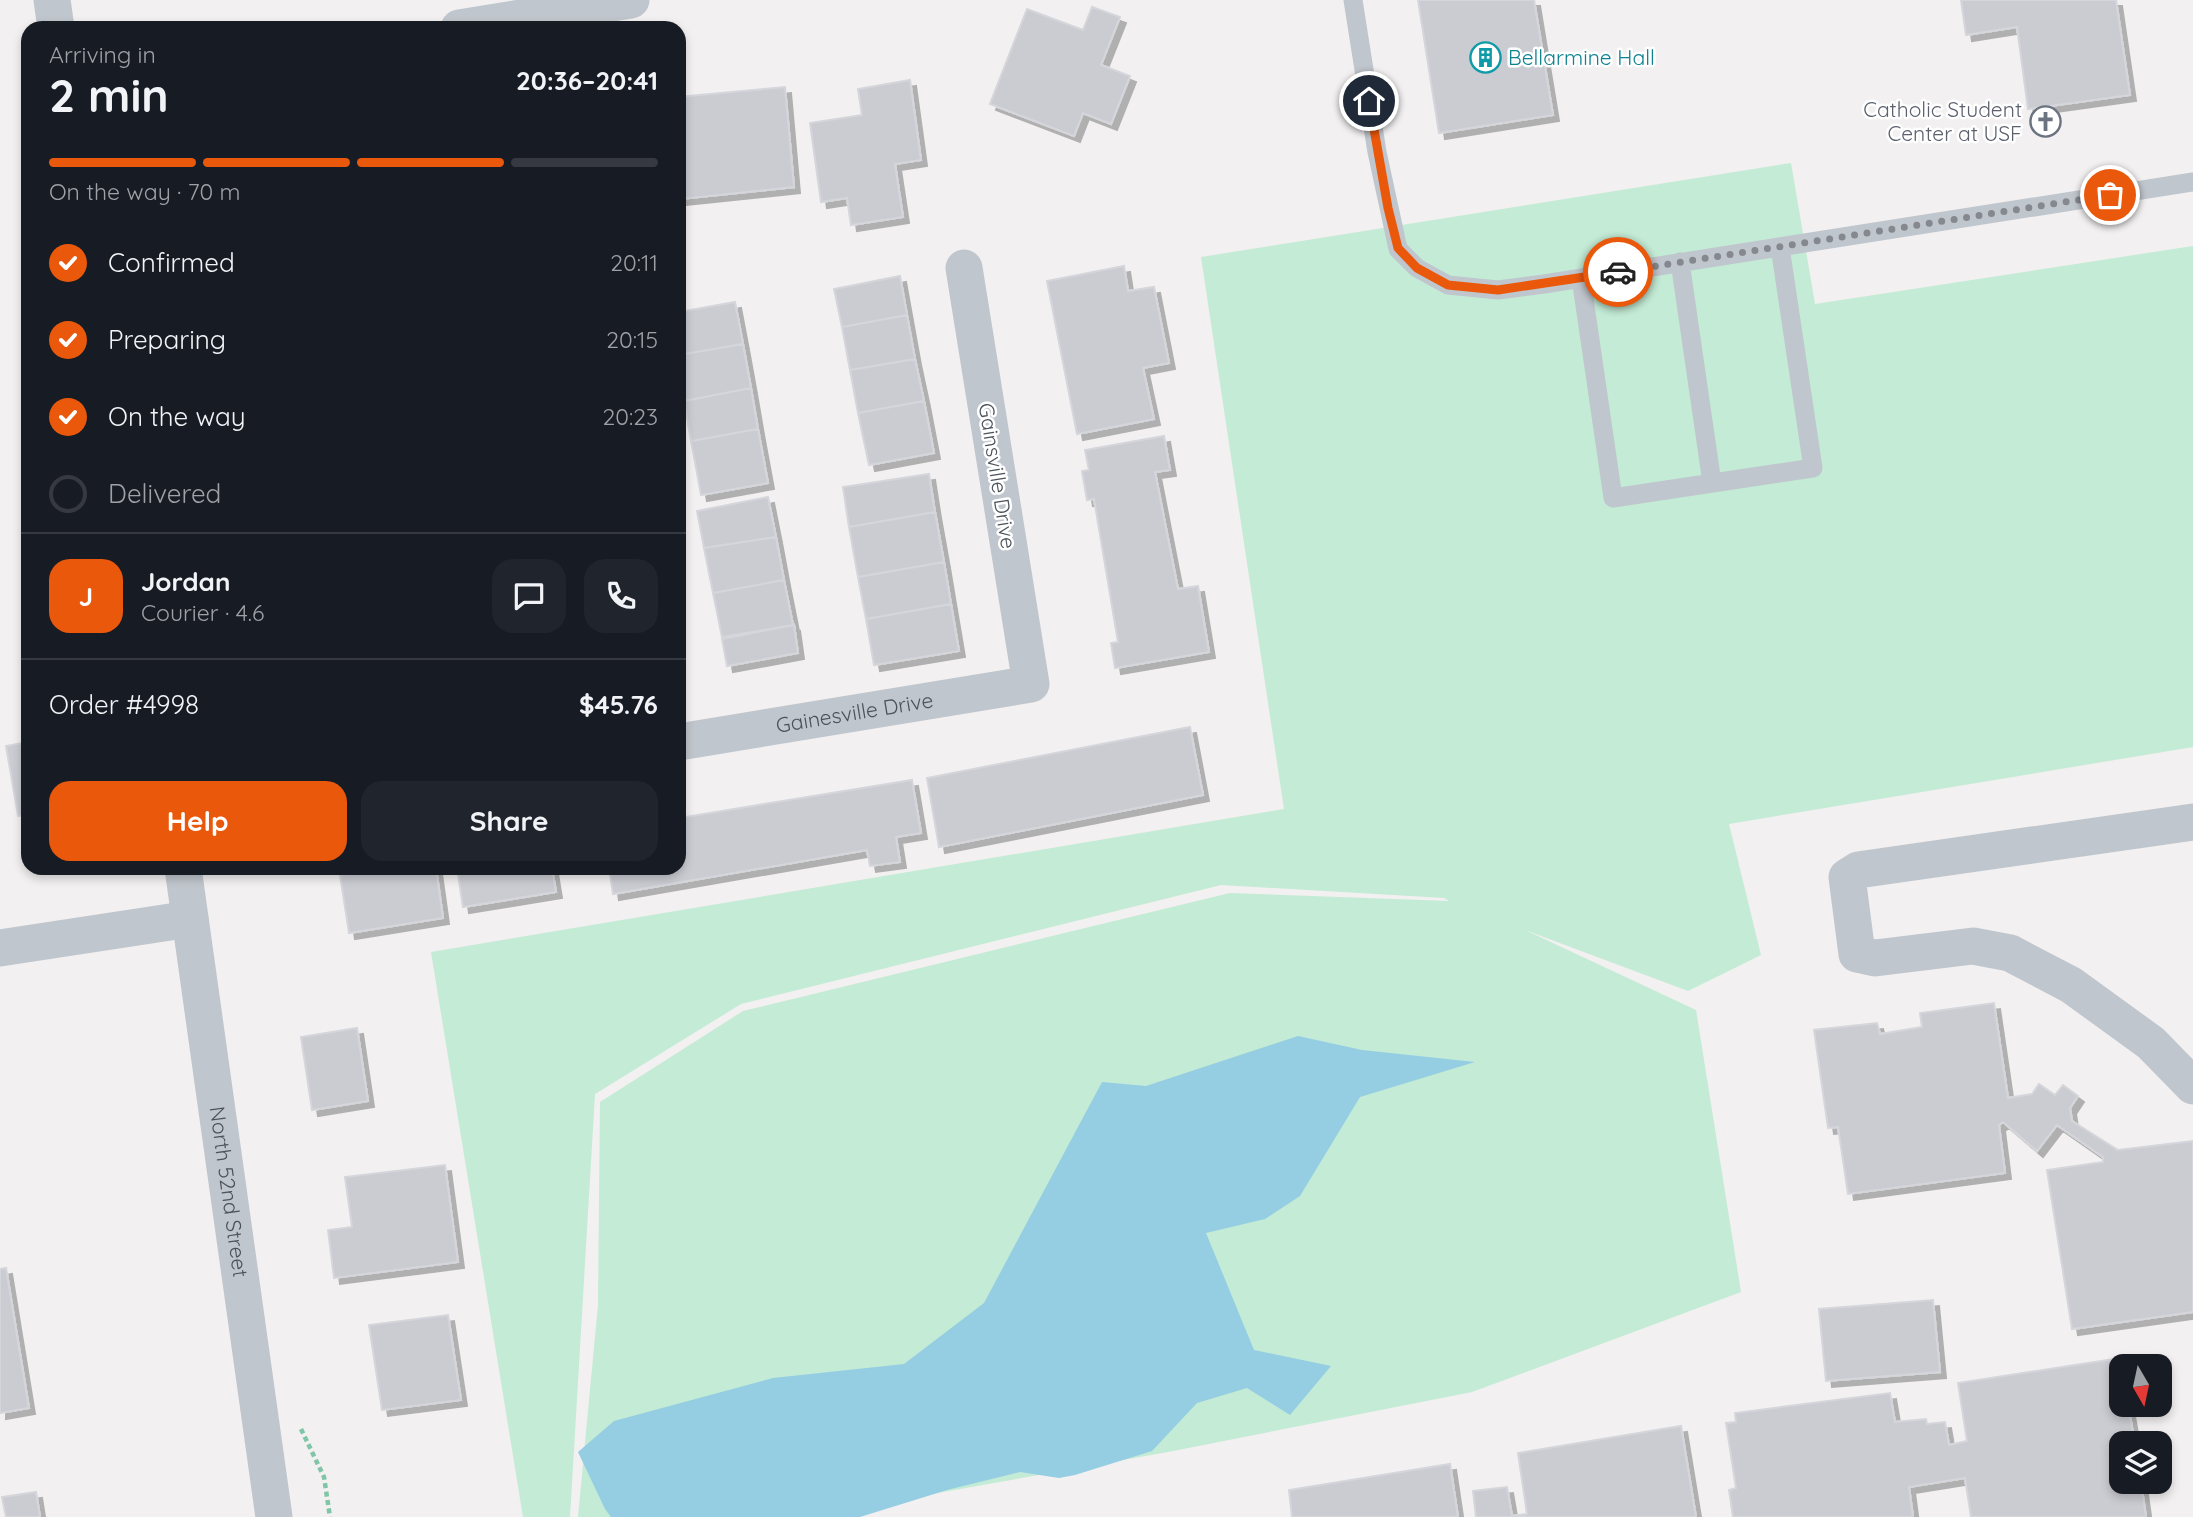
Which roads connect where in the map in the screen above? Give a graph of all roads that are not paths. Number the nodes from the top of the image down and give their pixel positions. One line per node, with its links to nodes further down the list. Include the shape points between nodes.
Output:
1 (52, 0): 4 (street)
2 (631, 0): 5 (street)
3 (1353, 0): 10 (lane, via 1377,152 1398,248 1417,268 1448,285 1498,290)
4 (55, 21)
5 (502, 21)
6 (2193, 182): 7 (lane)
7 (1780, 247): 8 (lane); 11 (lane, via 1813,468)
8 (1680, 262): 10 (lane); 11 (lane)
9 (964, 268): 12 (street, Gainsville Drive)
10 (1581, 278): 11 (lane, via 1614,498)
11 (1712, 483)
12 (1031, 684): 13 (street, Gainesville Drive)
13 (686, 740)
14 (2193, 822): 18 (street, via 1858,870 1847,877 1857,954 1875,958 1973,946 2010,953 2071,985 2141,1035)
15 (184, 875): 16 (street, North 52nd Street)
16 (190, 919): 17 (street); 19 (street, North 52nd Street)
17 (0, 948)
18 (2193, 1086)
19 (274, 1517)

